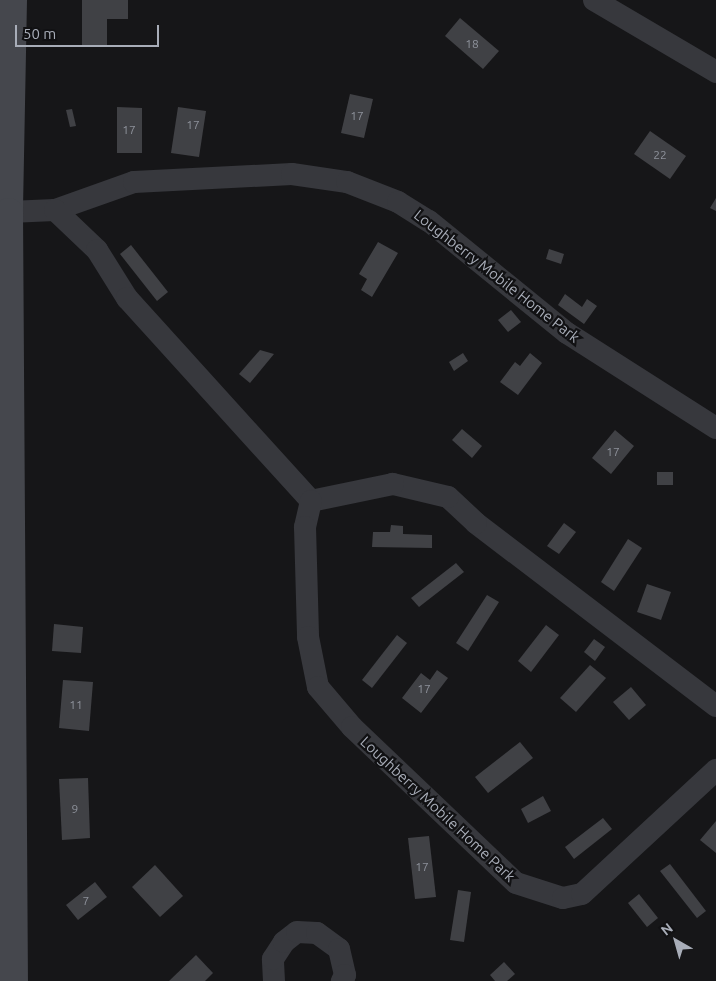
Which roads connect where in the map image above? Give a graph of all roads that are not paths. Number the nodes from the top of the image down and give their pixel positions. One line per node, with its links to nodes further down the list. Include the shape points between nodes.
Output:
1 (13, 0): 5 (street)
2 (594, 0): 3 (street)
3 (716, 72)
4 (55, 210): 5 (street, Loughberry Mobile Home Park); 6 (street, Loughberry Mobile Home Park, via 134,182 292,174 347,182 398,202 429,221 567,333); 7 (street, via 97,250 126,298)
5 (9, 212): 9 (street)
6 (716, 428)
7 (311, 501): 8 (street, via 393,484 448,496 476,523); 10 (street, Loughberry Mobile Home Park, via 305,527 308,637 318,687 352,727 516,883 556,897 582,894)
8 (716, 706)
9 (5, 722): 11 (street)
10 (716, 770)
11 (14, 981)
12 (274, 981): 13 (street, via 273,959 284,942 297,932 317,933 339,949 345,975)
13 (342, 981)

